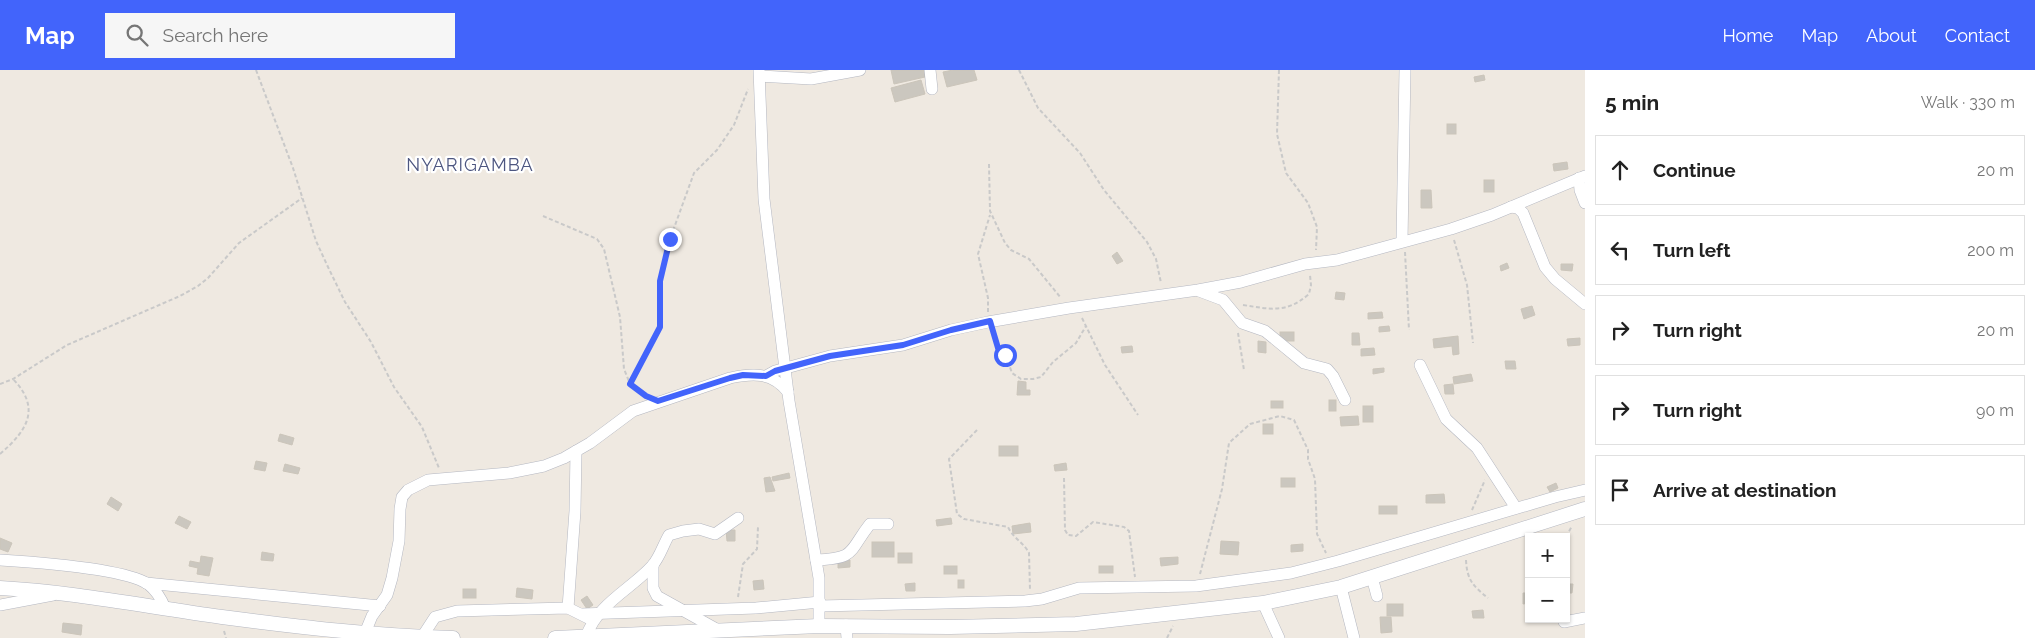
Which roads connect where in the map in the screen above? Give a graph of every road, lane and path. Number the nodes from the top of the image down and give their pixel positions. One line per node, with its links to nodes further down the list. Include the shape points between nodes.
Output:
1 (256, 70): 12 (path)
2 (860, 70): 7 (street)
3 (930, 70): 9 (street)
4 (1019, 70): 21 (path, via 1038,108 1080,153 1104,190 1147,242 1156,259)
5 (1279, 70): 19 (path, via 1277,134 1286,173 1308,203 1317,228)
6 (1405, 70): 18 (street)
7 (811, 74): 8 (street)
8 (760, 75): 31 (street, via 764,199); 36 (path, via 750,85 734,125 722,144 694,173 661,271 660,327)
9 (932, 89)
10 (989, 164): 15 (path)
11 (1582, 177): 13 (street, via 1580,190); 14 (street)
12 (302, 198): 34 (path, via 239,243 198,286 67,345); 45 (path, via 316,241 345,302 371,342 394,388 422,427 438,467)
13 (1585, 203)
14 (1511, 207): 17 (street); 23 (street, via 1523,213 1549,273)
15 (990, 213): 24 (path, via 1005,243 1029,259); 25 (path, via 978,254 988,298)
16 (543, 216): 36 (path, via 597,239 604,249 620,317 624,369)
17 (1451, 229): 18 (street); 29 (path, via 1467,285)
18 (1403, 240): 19 (street, via 1337,260); 27 (path)
19 (1311, 263): 20 (street); 22 (path, via 1311,290 1287,308 1276,310)
20 (1198, 290): 21 (street); 22 (street)
21 (1164, 295): 24 (street)
22 (1223, 300): 38 (street, via 1242,323 1265,331 1304,363 1327,369)
23 (1585, 304)
24 (1073, 307): 25 (street); 26 (path)
25 (989, 322): 26 (path, via 1012,373 1021,379 1041,377 1076,343); 31 (street, via 903,345 830,356)
26 (1086, 326): 40 (path, via 1105,365)
27 (1409, 330)
28 (1238, 332): 32 (path)
29 (1473, 343)
30 (1420, 365): 44 (street, via 1446,419 1477,448)
31 (786, 368): 33 (street); 37 (street)
32 (1244, 370)
33 (766, 376): 37 (street, via 775,379); 39 (street, via 730,378)
34 (13, 379): 35 (path); 43 (path, via 28,398 30,406 28,417 16,437)
35 (0, 384)
36 (630, 384): 39 (path)
37 (788, 392): 56 (street)
38 (1345, 400)
39 (658, 401): 42 (street, via 633,411)
40 (1138, 415)
41 (977, 430): 68 (path, via 949,459 957,514 964,519 1006,525 1026,547 1029,553)
42 (576, 451): 45 (street, via 544,466); 74 (street)
43 (0, 454)
44 (1490, 468): 48 (street); 51 (path)
45 (448, 477): 72 (street, via 421,482 402,497 396,560 387,595)
46 (1064, 478): 62 (path, via 1067,533 1076,536 1093,522 1127,529)
47 (1585, 490): 48 (street)
48 (1516, 508): 51 (street)
49 (1585, 509): 54 (street)
50 (738, 518): 58 (street, via 715,534 699,529 674,533 669,536)
51 (1466, 522): 57 (street)
52 (888, 524): 56 (street, via 870,524 853,552 844,558)
53 (758, 528): 75 (path, via 757,549 743,564 740,574)
54 (1465, 548): 59 (street); 67 (path, via 1468,579)
55 (0, 560): 60 (street, via 84,569 131,577)
56 (816, 560): 70 (street)
57 (1330, 563): 61 (street, via 1282,574); 61 (path, via 1317,534 1317,489 1308,450 1294,420 1280,416 1250,424 1229,443 1222,489)
58 (653, 565): 76 (street, via 653,588 657,596); 77 (street, via 622,590)
59 (1372, 577): 63 (street); 66 (street)
60 (146, 583): 72 (street); 73 (street, via 159,594)
61 (1196, 586): 62 (street)
62 (1136, 587): 68 (street, via 1079,588)
63 (1341, 587): 69 (street); 91 (street)
64 (0, 588): 65 (street)
65 (72, 594): 71 (street); 73 (street)
66 (1377, 596)
67 (1488, 598)
68 (1030, 600): 70 (street)
69 (1263, 603): 83 (street, via 1076,624); 90 (street)
70 (820, 604): 75 (street); 80 (street)
71 (0, 605)
72 (380, 606): 84 (street)
73 (165, 608): 84 (street)
74 (568, 608): 77 (street); 85 (street, via 457,611 435,617)
75 (739, 609): 76 (street)
76 (680, 610): 77 (street); 81 (street)
77 (597, 618): 86 (street)
78 (1585, 618): 79 (street)
79 (1570, 621)
80 (820, 626): 81 (street); 82 (street)
81 (720, 631): 87 (street)
82 (846, 632): 83 (street)
83 (937, 632)
84 (365, 633): 85 (street)
85 (413, 637): 88 (street)
86 (582, 637): 87 (street); 89 (street)
87 (604, 637)
88 (453, 638)
89 (555, 638)
90 (1279, 638)
91 (1354, 638)

